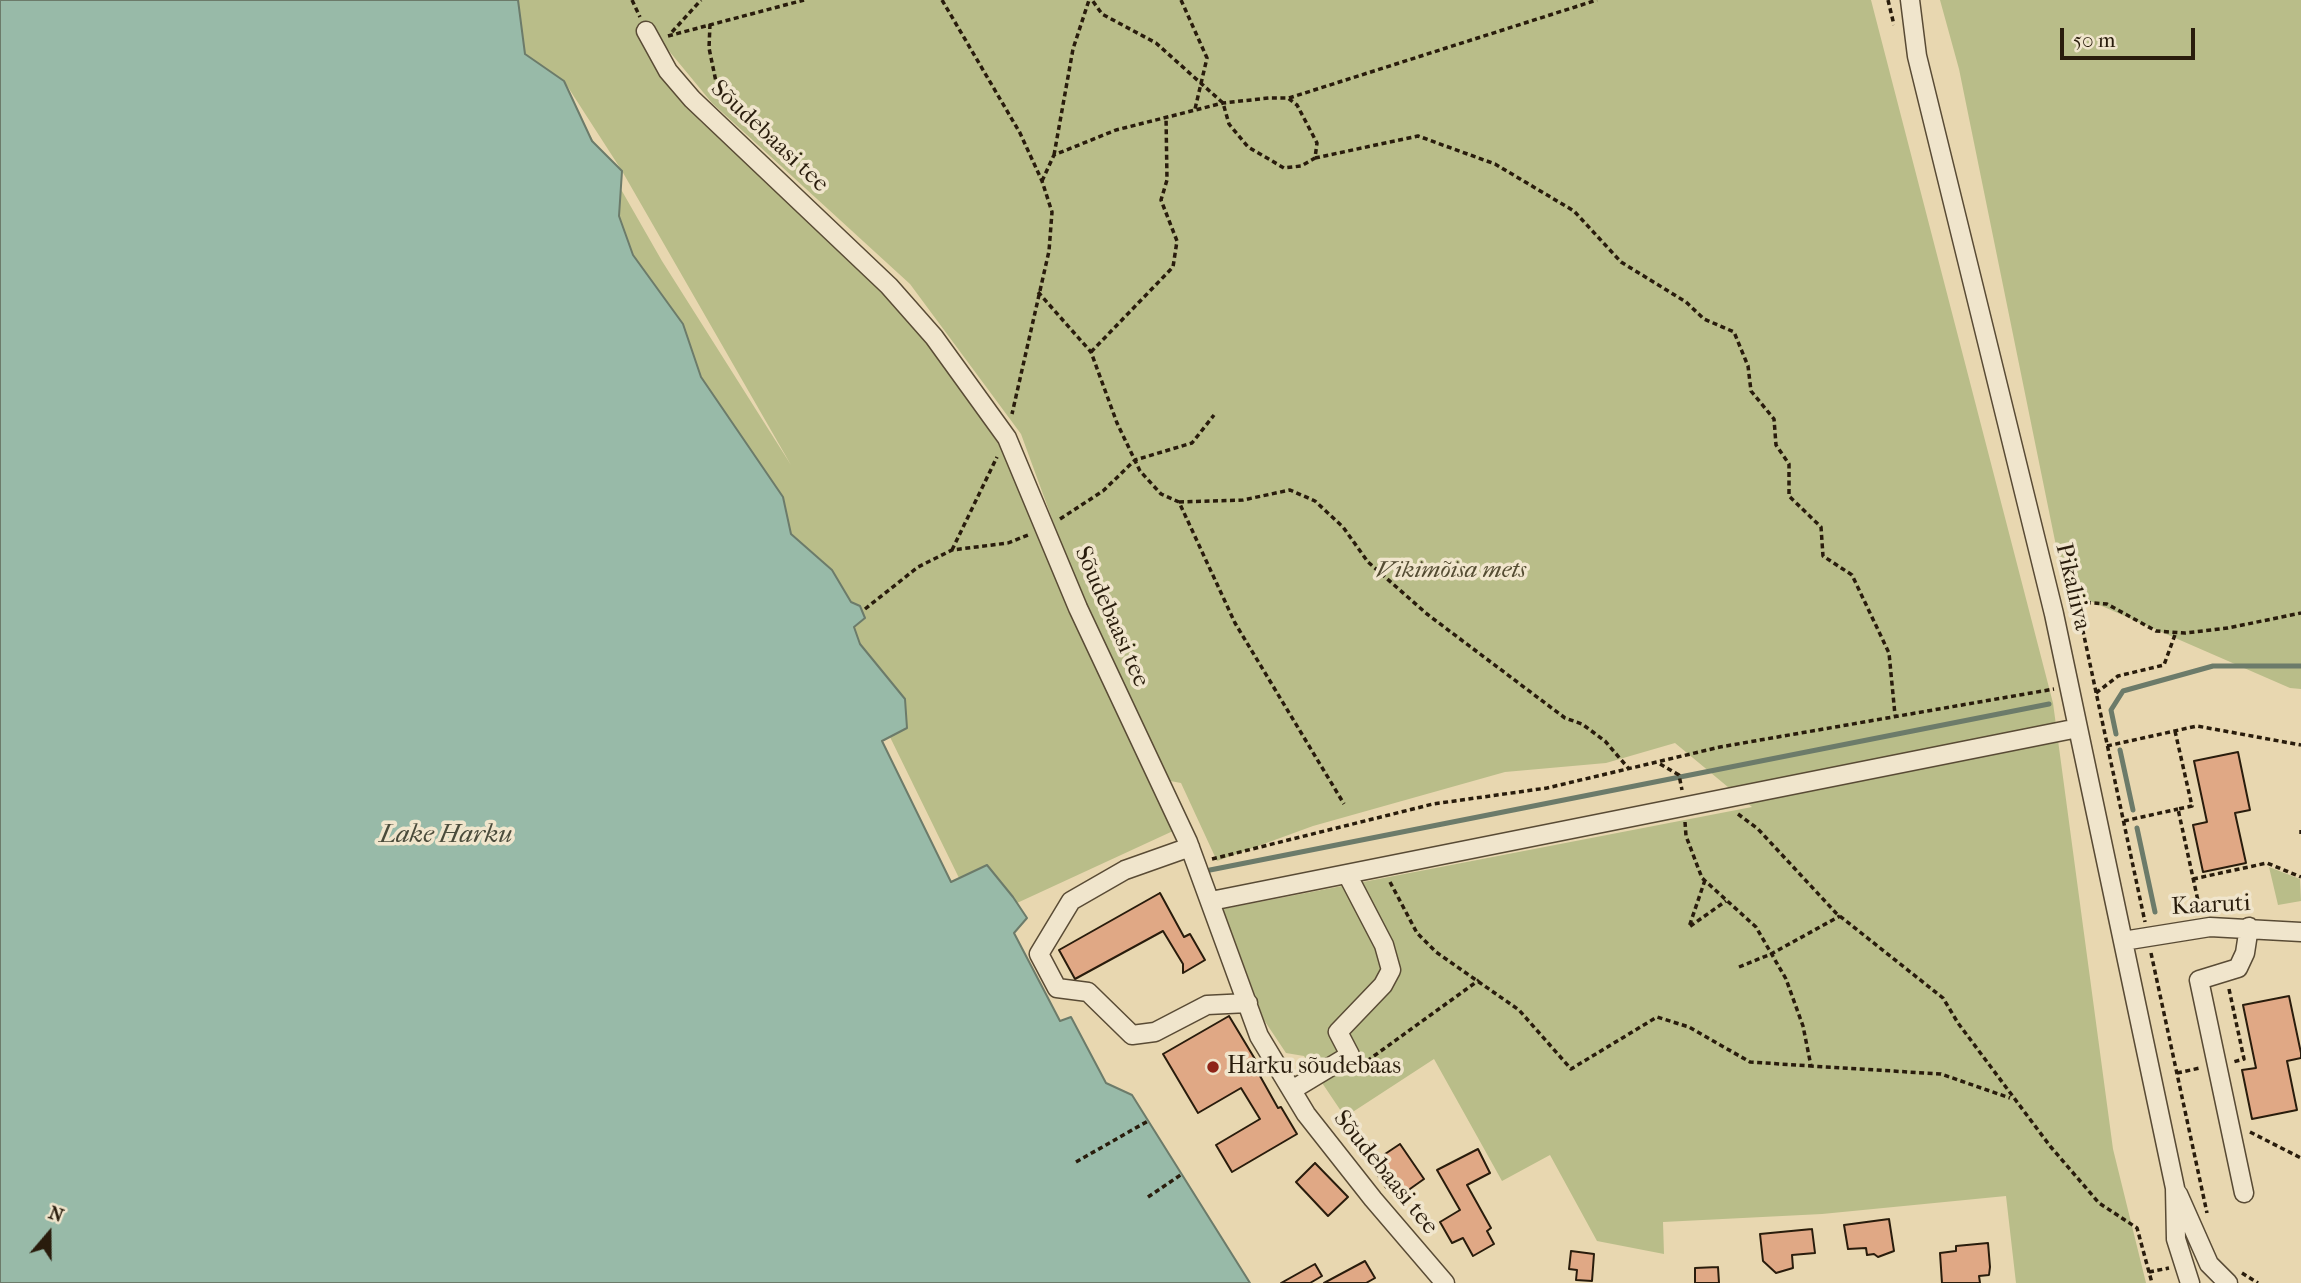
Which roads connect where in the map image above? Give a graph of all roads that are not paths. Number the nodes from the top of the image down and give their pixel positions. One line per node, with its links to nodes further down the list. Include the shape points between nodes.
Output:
1 (1910, 0): 3 (street, Pikaliiva, via 1917,56)
2 (646, 31): 4 (street, Sõudebaasi tee, via 667,71 889,286 934,337 1007,438 1078,608)
3 (2078, 728): 5 (street); 9 (street, Pikaliiva)
4 (1193, 855): 6 (street, Sõudebaasi tee); 10 (street, via 1125,870 1071,901 1039,954 1057,988 1088,992 1132,1035 1155,1032 1207,1005)
5 (1347, 874): 6 (street); 11 (street, via 1391,964 1383,985 1338,1032 1350,1055)
6 (1211, 901): 10 (street, Sõudebaasi tee)
7 (2249, 927): 8 (street, Kaaruti); 9 (street, Kaaruti, via 2194,928); 13 (street, via 2238,968 2199,981)
8 (2301, 932)
9 (2123, 941): 12 (street, Pikaliiva)
10 (1248, 1003): 11 (street, Sõudebaasi tee, via 1259,1036)
11 (1292, 1090): 14 (street, Sõudebaasi tee, via 1373,1199)
12 (2175, 1188): 15 (street, Pikaliiva, via 2176,1239); 16 (street, Pikaliiva, via 2209,1264)
13 (2244, 1193)
14 (1445, 1283)
15 (2190, 1283)
16 (2228, 1283)

